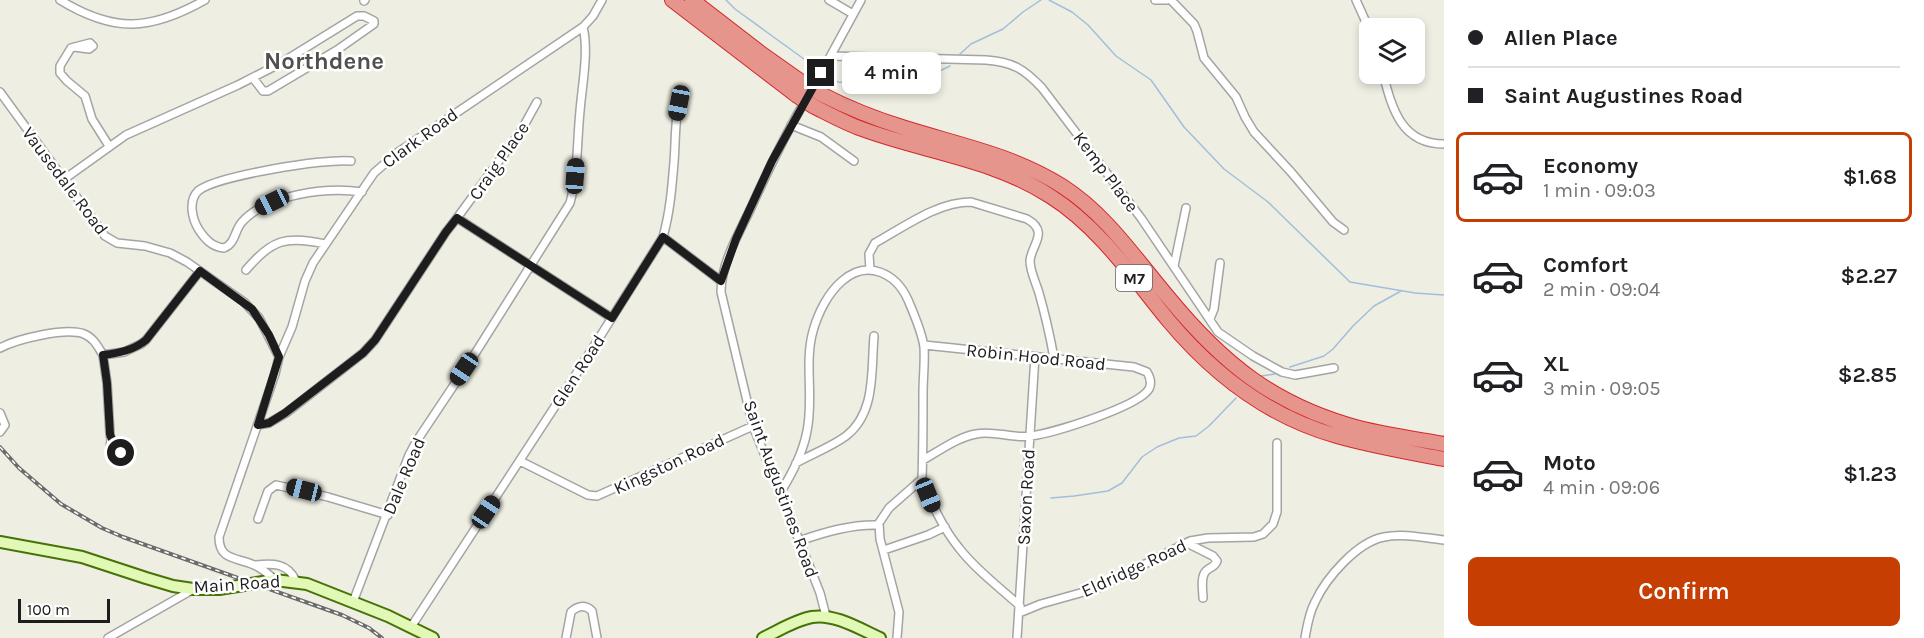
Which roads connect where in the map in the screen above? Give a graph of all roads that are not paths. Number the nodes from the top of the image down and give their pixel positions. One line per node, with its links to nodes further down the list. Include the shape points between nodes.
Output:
1 (60, 0): 2 (street, via 99,19 122,24 164,19)
2 (205, 0)
3 (602, 0): 13 (street, Clark Road)
4 (672, 0): 18 (highway, M7)
5 (692, 0): 18 (highway, M7, via 762,54)
6 (829, 0): 11 (street)
7 (861, 0): 11 (street, Saint Augustines Road)
8 (1155, 0): 9 (street)
9 (1169, 0): 32 (street, via 1194,24 1203,58 1236,97 1254,132)
10 (1356, 0): 12 (street)
11 (853, 14): 15 (street, Saint Augustines Road)
12 (1364, 18)
13 (582, 27): 29 (street, Clark Road, via 387,160); 38 (street, Dale Road, via 584,60 572,195)
14 (74, 47): 25 (street, via 62,61 60,73 85,96 92,119)
15 (831, 56): 23 (street, Saint Augustines Road); 36 (street, Kemp Place, via 986,60 1016,66 1042,88)
16 (253, 78): 16 (street, via 263,91 274,89 346,44 374,21 357,16); 25 (street, via 148,124)
17 (1386, 84): 24 (street, via 1395,112 1408,131)
18 (799, 89): 21 (highway, M7, bridge)
19 (0, 92): 28 (street, Vausedale Road)
20 (683, 92): 33 (street, Glen Road, via 676,116 670,203)
21 (817, 100): 63 (highway, M7, via 1003,157 1036,171 1064,187 1118,235 1194,328 1250,379 1327,418); 64 (highway, M7, via 860,129 1002,171 1050,196 1092,229 1207,362 1253,398 1336,436)
22 (537, 102): 31 (street, Craig Place, via 521,131)
23 (791, 125): 27 (street, via 821,137); 43 (street, Saint Augustines Road, via 742,226)
24 (1444, 144)
25 (109, 146): 28 (street)
26 (351, 161): 29 (street, via 311,162 206,187 194,197 195,222 209,242 224,248 233,241 243,220 272,202 301,195)
27 (854, 161)
28 (63, 180): 42 (street, Vausedale Road, via 111,241 156,248 178,256)
29 (362, 192): 34 (street, Clark Road)
30 (1186, 208): 35 (street)
31 (457, 218): 38 (street); 57 (street, Craig Place, via 363,353 280,417)
32 (1344, 230)
33 (663, 237): 43 (street); 44 (street, Glen Road)
34 (325, 244): 40 (street, via 298,240 276,243); 52 (street, Clark Road, via 308,273)
35 (1178, 248): 36 (street); 39 (street)
36 (1166, 254): 39 (street, Kemp Place)
37 (1220, 263): 45 (street)
38 (531, 266): 44 (street); 70 (street, Dale Road, via 416,442)
39 (1174, 266): 45 (street, Kemp Place)
40 (246, 270)
41 (870, 270): 47 (street, via 869,254 876,243 941,207 971,202 1031,221 1038,231 1030,264); 48 (street, via 892,277 904,291); 67 (street, via 843,280 831,293 817,321 810,345 809,423)
42 (200, 271): 50 (street, via 146,340 124,352); 52 (street, Vausedale Road, via 252,309)
43 (721, 281): 58 (street, Saint Augustines Road)
44 (612, 318): 66 (street, Glen Road)
45 (1210, 319): 55 (street, Kemp Place, via 1228,340 1282,372 1295,375)
46 (874, 336): 67 (street, via 868,402 861,419 844,437)
47 (1050, 340): 53 (street); 54 (street)
48 (924, 345): 51 (street, Robin Hood Road); 65 (street)
49 (0, 348): 50 (street, via 26,338 78,333 92,339)
50 (103, 355): 61 (street)
51 (1035, 356): 53 (street, Robin Hood Road); 60 (street, Saxon Road)
52 (279, 357): 57 (street)
53 (1043, 357): 54 (street, Robin Hood Road)
54 (1054, 358): 60 (street, Robin Hood Road, via 1134,367 1147,372 1149,390 1105,414)
55 (1334, 368)
56 (0, 413): 59 (street, via 5,425)
57 (258, 425): 79 (street, via 219,537 219,545 227,556)
58 (753, 426): 66 (street, Kingston Road, via 597,496); 69 (street, Saint Augustines Road)
59 (0, 432)
60 (1029, 437): 65 (street, via 973,434); 85 (street, Saxon Road)
61 (111, 439)
62 (1277, 443): 77 (street, Eldridge Road, via 1278,502 1273,524 1254,537 1208,538)
63 (1444, 444)
64 (1444, 459)
65 (923, 460): 68 (street)
66 (520, 461): 87 (street, Glen Road)
67 (796, 463): 69 (street)
68 (922, 479): 72 (street, via 889,508); 73 (street)
69 (780, 493): 75 (street, Saint Augustines Road)
70 (388, 514): 71 (street, via 276,486 268,491); 84 (street, Dale Road)
71 (258, 519)
72 (879, 525): 75 (street, via 839,529); 78 (street)
73 (945, 527): 78 (street); 85 (street, via 971,562)
74 (1444, 540): 96 (street, via 1386,536 1357,550 1318,596)
75 (799, 541): 86 (street, Saint Augustines Road)
76 (0, 542): 82 (main road, Main Road, via 82,557 164,584)
77 (1186, 543): 83 (street, via 1217,561 1203,575); 85 (street, Eldridge Road, via 1098,588)
78 (884, 550): 94 (street, via 899,612)
79 (256, 565): 80 (street); 81 (street, via 286,567)
80 (274, 580): 81 (main road, Main Road); 82 (main road, Main Road)
81 (296, 581): 84 (main road, Main Road)
82 (193, 589): 88 (street)
83 (1203, 598)
84 (353, 602): 87 (main road, Main Road)
85 (1019, 609): 95 (street, Saxon Road)
86 (826, 616): 92 (main road, via 807,618); 93 (main road)
87 (411, 627): 89 (main road, Main Road)
88 (108, 638)
89 (433, 638)
90 (566, 638): 91 (street, via 571,612 585,606 592,610)
91 (597, 638)
92 (763, 638)
93 (880, 638)
94 (897, 638)
95 (1017, 638)
96 (1305, 638)

